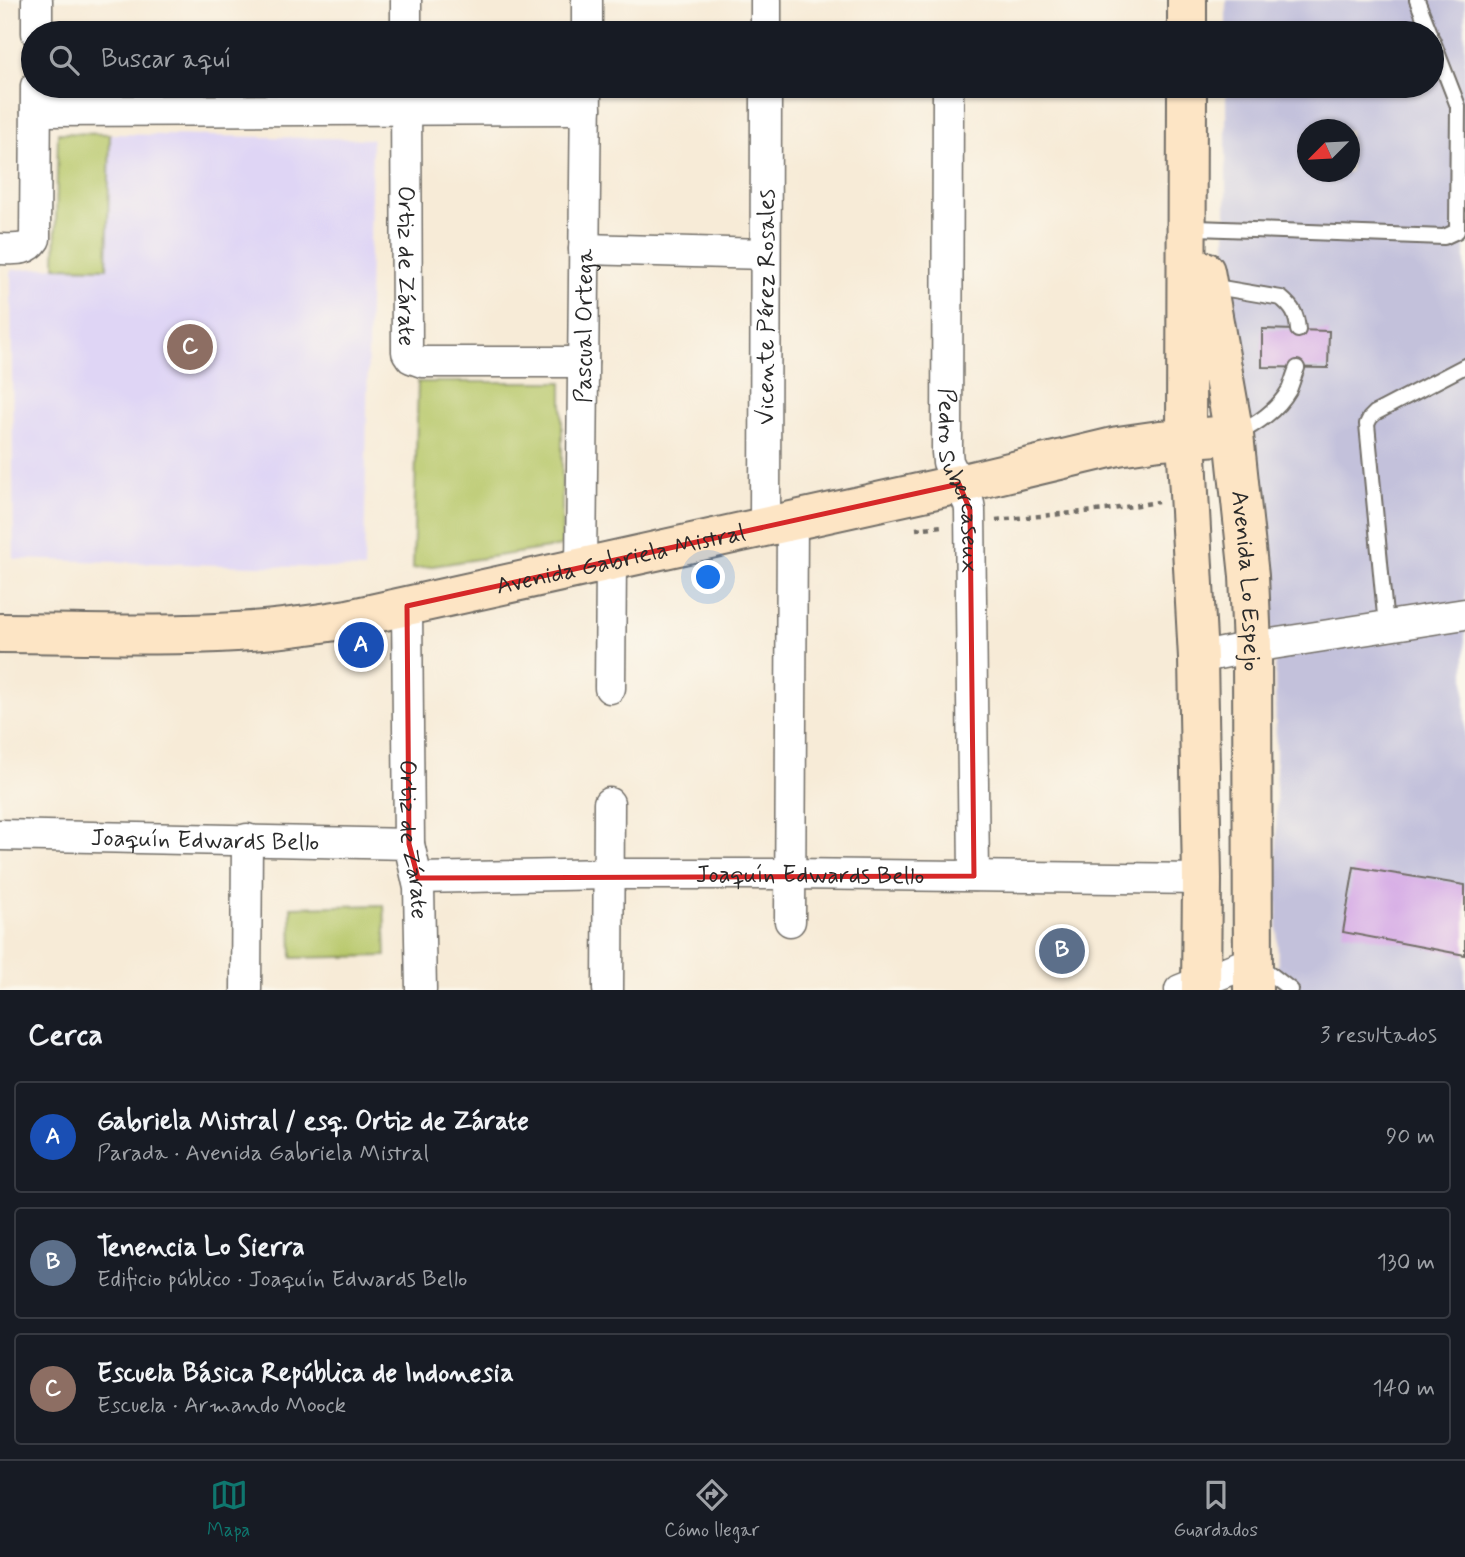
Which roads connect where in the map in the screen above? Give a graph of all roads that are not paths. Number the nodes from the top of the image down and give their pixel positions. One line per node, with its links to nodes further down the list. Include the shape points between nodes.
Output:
1 (37, 0): 7 (street)
2 (406, 0): 8 (street)
3 (587, 0): 9 (street)
4 (766, 0): 10 (street)
5 (1188, 0): 11 (main road)
6 (1417, 0): 12 (lane)
7 (37, 21)
8 (406, 21)
9 (587, 21)
10 (766, 21)
11 (1187, 21)
12 (1425, 21)
13 (1444, 70): 21 (lane, via 1458,106 1457,231 1444,237)
14 (36, 98): 15 (street); 22 (street, via 36,233 23,249)
15 (406, 98): 27 (street, Ortiz de Zárate, via 411,358 422,362)
16 (586, 98): 23 (street, Pascual Ortega)
17 (766, 98): 24 (street, Vicente Pérez Rosales)
18 (948, 98): 32 (street, Pedro Subercaseux, via 947,452)
19 (1187, 98): 20 (main road, Avenida Lo Espejo)
20 (1188, 178): 21 (main road, Avenida Lo Espejo); 25 (main road, Avenida Lo Espejo)
21 (1197, 228): 25 (main road, Avenida Lo Espejo)
22 (0, 248)
23 (584, 249): 24 (street); 27 (street, Pascual Ortega)
24 (765, 254): 33 (street, Vicente Pérez Rosales)
25 (1197, 284): 26 (lane, via 1281,298 1294,310); 30 (main road, Avenida Lo Espejo); 31 (main road, Avenida Lo Espejo)
26 (1298, 330)
27 (583, 362): 34 (street, Pascual Ortega)
28 (1465, 366): 37 (lane, via 1375,413 1367,424)
29 (1297, 368): 30 (lane, via 1289,390 1274,409)
30 (1234, 435): 31 (main road, Avenida Gabriela Mistral); 39 (main road, Avenida Lo Espejo)
31 (1186, 438): 32 (main road, Avenida Gabriela Mistral, via 1118,446); 40 (main road, Avenida Lo Espejo)
32 (958, 484): 33 (main road, Avenida Gabriela Mistral); 48 (street, Pedro Subercaseux, via 971,510)
33 (778, 523): 34 (main road, Avenida Gabriela Mistral); 47 (street, Vicente Pérez Rosales)
34 (596, 565): 35 (main road, Avenida Gabriela Mistral); 41 (street, Pascual Ortega)
35 (407, 606): 38 (main road, Avenida Gabriela Mistral, via 312,625 235,632); 45 (street, Ortiz de Zárate)
36 (1465, 614): 37 (street)
37 (1385, 626): 39 (street)
38 (0, 634)
39 (1252, 647): 40 (street); 52 (main road, Avenida Lo Espejo)
40 (1198, 659): 50 (main road, Avenida Lo Espejo)
41 (610, 688)
42 (609, 803): 46 (street)
43 (0, 835): 44 (street, Joaquín Edwards Bello)
44 (247, 839): 45 (street, Joaquín Edwards Bello); 54 (street)
45 (409, 844): 49 (street, Ortiz de Zárate)
46 (609, 874): 47 (street, Joaquín Edwards Bello); 49 (street, Joaquín Edwards Bello); 56 (street)
47 (790, 874): 48 (street, Joaquín Edwards Bello); 51 (street, Vicente Pérez Rosales)
48 (974, 876): 50 (street, Joaquín Edwards Bello)
49 (418, 878): 55 (street, Ortiz de Zárate)
50 (1202, 879): 53 (main road, Avenida Lo Espejo)
51 (790, 921)
52 (1253, 975): 53 (street); 57 (lane)
53 (1194, 987)
54 (246, 990)
55 (421, 990)
56 (608, 990)
57 (1291, 990)

